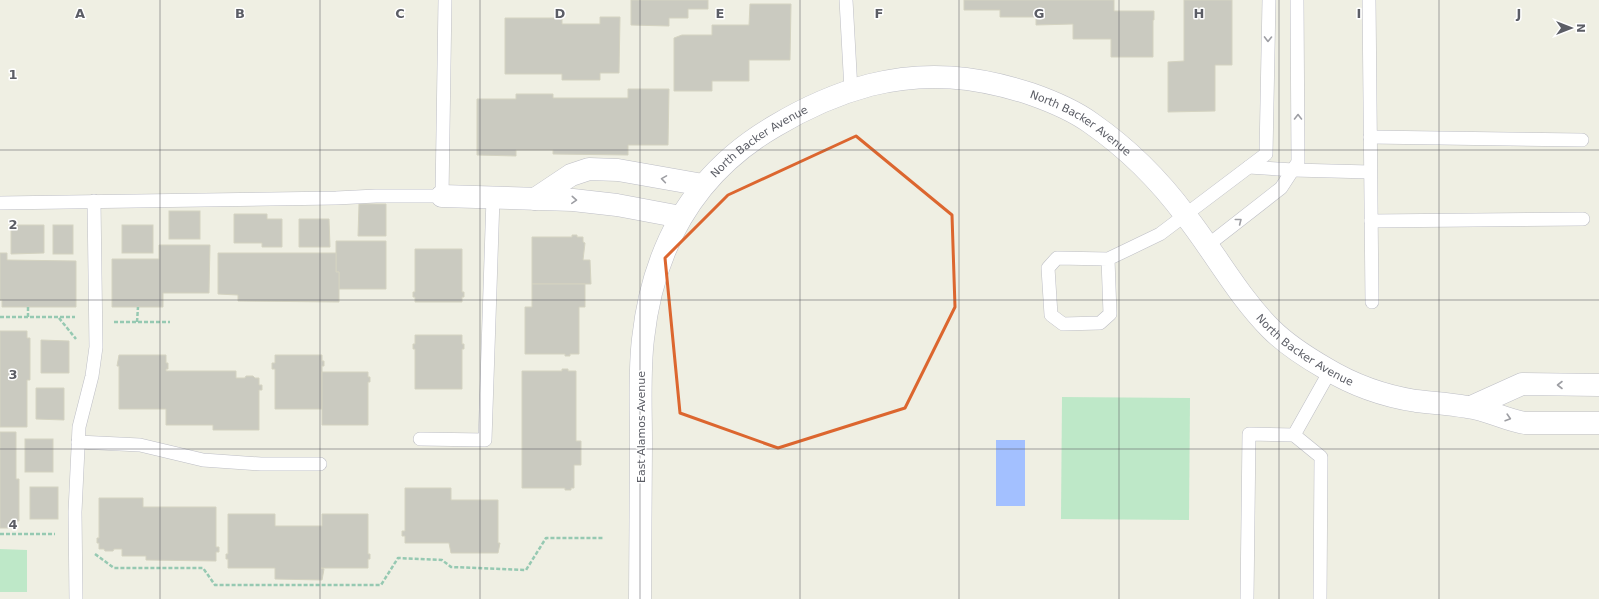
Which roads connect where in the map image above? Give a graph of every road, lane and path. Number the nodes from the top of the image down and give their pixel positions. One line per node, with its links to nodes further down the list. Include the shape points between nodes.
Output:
1 (445, 0): 13 (lane)
2 (846, 0): 6 (lane)
3 (1269, 0): 9 (lane, one-way to 9, via 1266,154)
4 (1297, 0): 10 (lane, one-way to 4, via 1298,162)
5 (1369, 0): 7 (lane)
6 (851, 90): 12 (street, North Backer Avenue, via 803,109 757,136); 18 (street, North Backer Avenue, via 890,80 962,77 1004,85 1050,100 1090,122 1137,161 1167,191)
7 (1370, 137): 8 (lane); 11 (lane)
8 (1582, 140)
9 (1249, 167): 10 (lane); 18 (lane)
10 (1293, 170): 11 (lane); 22 (lane, one-way to 10, via 1281,188)
11 (1370, 172): 21 (lane)
12 (703, 185): 15 (street, one-way to 15, via 618,170 589,169 571,175); 19 (street, North Backer Avenue)
13 (442, 196): 14 (street); 16 (lane)
14 (494, 198): 15 (street); 35 (lane, via 484,440)
15 (535, 199): 19 (street, one-way to 19, via 599,202)
16 (94, 201): 17 (lane); 36 (lane, via 96,347 92,376 80,419)
17 (0, 203)
18 (1186, 215): 22 (street, North Backer Avenue); 24 (lane, via 1160,234)
19 (681, 217): 23 (street, North Backer Avenue)
20 (1583, 219): 21 (lane)
21 (1371, 221): 25 (lane)
22 (1208, 245): 30 (street, North Backer Avenue, via 1244,299 1272,330 1301,354)
23 (662, 258): 42 (street, East Alamos Avenue, via 651,293 642,342)
24 (1108, 259): 24 (lane, via 1110,314 1100,323 1063,324 1051,315 1048,268 1057,258)
25 (1372, 302)
26 (28, 306): 28 (path)
27 (138, 307): 29 (path)
28 (28, 317)
29 (137, 322)
30 (1330, 371): 32 (street, North Backer Avenue, via 1384,394); 34 (lane)
31 (1599, 385): 32 (street, one-way to 32, via 1522,384)
32 (1471, 407): 33 (street, North Backer Avenue, one-way to 33, via 1523,423)
33 (1599, 423)
34 (1294, 435): 43 (lane, via 1249,434); 44 (lane, via 1321,457)
35 (420, 439)
36 (78, 442): 37 (lane, via 140,445 203,460 261,464); 40 (lane)
37 (320, 464)
38 (0, 534): 40 (path, via 59,534)
39 (604, 538): 40 (path, via 546,538 526,570 451,567 442,560 398,558 381,585 215,585 203,568 114,568)
40 (75, 542): 41 (lane)
41 (76, 599)
42 (640, 599)
43 (1247, 599)
44 (1320, 599)

